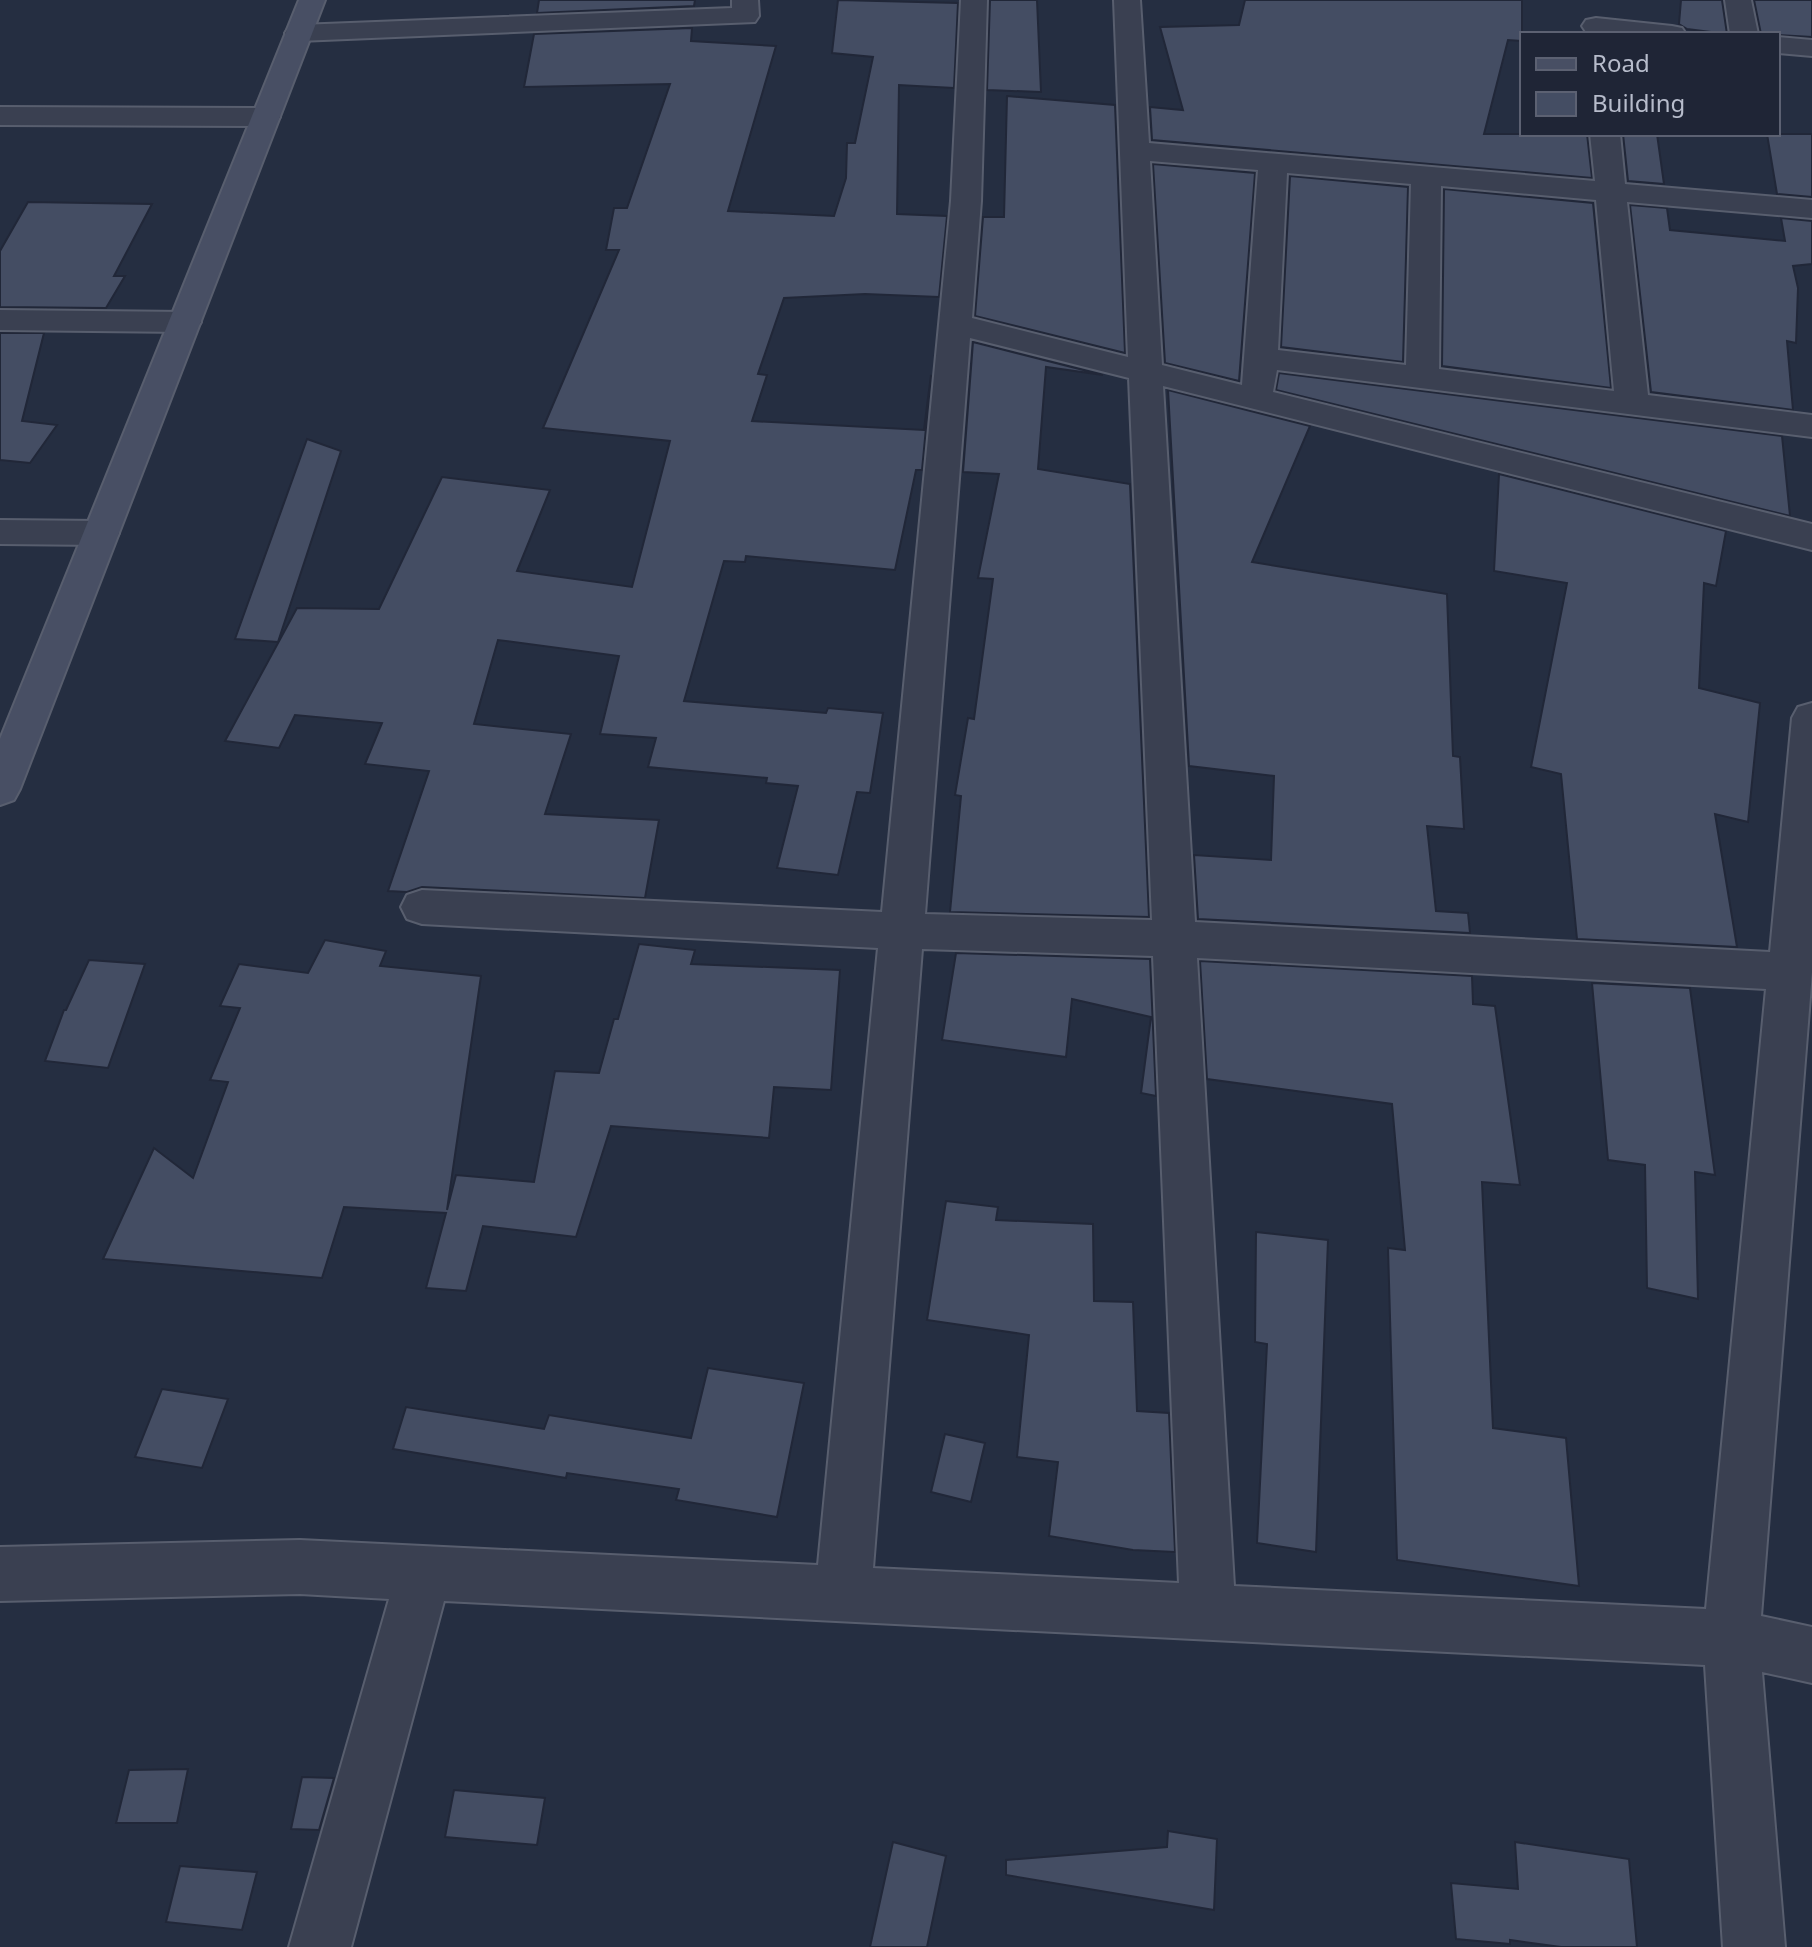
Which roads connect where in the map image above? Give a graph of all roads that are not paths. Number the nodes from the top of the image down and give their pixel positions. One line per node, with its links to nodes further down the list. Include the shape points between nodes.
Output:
1 (312, 0): 10 (street)
2 (745, 0): 6 (street, via 745,16)
3 (974, 0): 23 (street)
4 (1127, 0): 16 (street)
5 (1738, 0): 9 (street)
6 (501, 13): 10 (street)
7 (1595, 20): 8 (street)
8 (1661, 32)
9 (1744, 32)
10 (299, 33): 14 (street)
11 (1780, 45): 12 (street)
12 (1812, 48)
13 (0, 116): 14 (street)
14 (266, 117): 22 (street)
15 (1605, 136): 19 (street)
16 (1135, 151): 17 (street); 25 (street)
17 (1273, 163): 18 (street); 24 (street)
18 (1426, 176): 19 (street); 26 (street)
19 (1610, 192): 20 (street); 28 (street)
20 (1812, 209)
21 (0, 320): 22 (street)
22 (185, 322): 31 (street)
23 (955, 324): 25 (street); 37 (street)
24 (1261, 358): 26 (street); 27 (street)
25 (1146, 371): 27 (street); 38 (street)
26 (1422, 378): 28 (street)
27 (1258, 399): 32 (street)
28 (1632, 404): 29 (street)
29 (1812, 426)
30 (0, 532): 31 (street)
31 (101, 533): 35 (street)
32 (1812, 537)
33 (1812, 718): 34 (street)
34 (1810, 779): 39 (street)
35 (0, 789)
36 (422, 907): 37 (street)
37 (902, 931): 38 (street); 43 (street)
38 (1175, 939): 39 (street); 44 (street)
39 (1790, 972): 40 (street)
40 (1795, 1099): 45 (street)
41 (424, 1573): 42 (street, via 300,1567); 43 (street); 47 (street)
42 (0, 1574)
43 (843, 1594): 44 (street)
44 (1208, 1612): 45 (street)
45 (1731, 1638): 46 (street); 48 (street)
46 (1812, 1655)
47 (320, 1947)
48 (1754, 1947)

